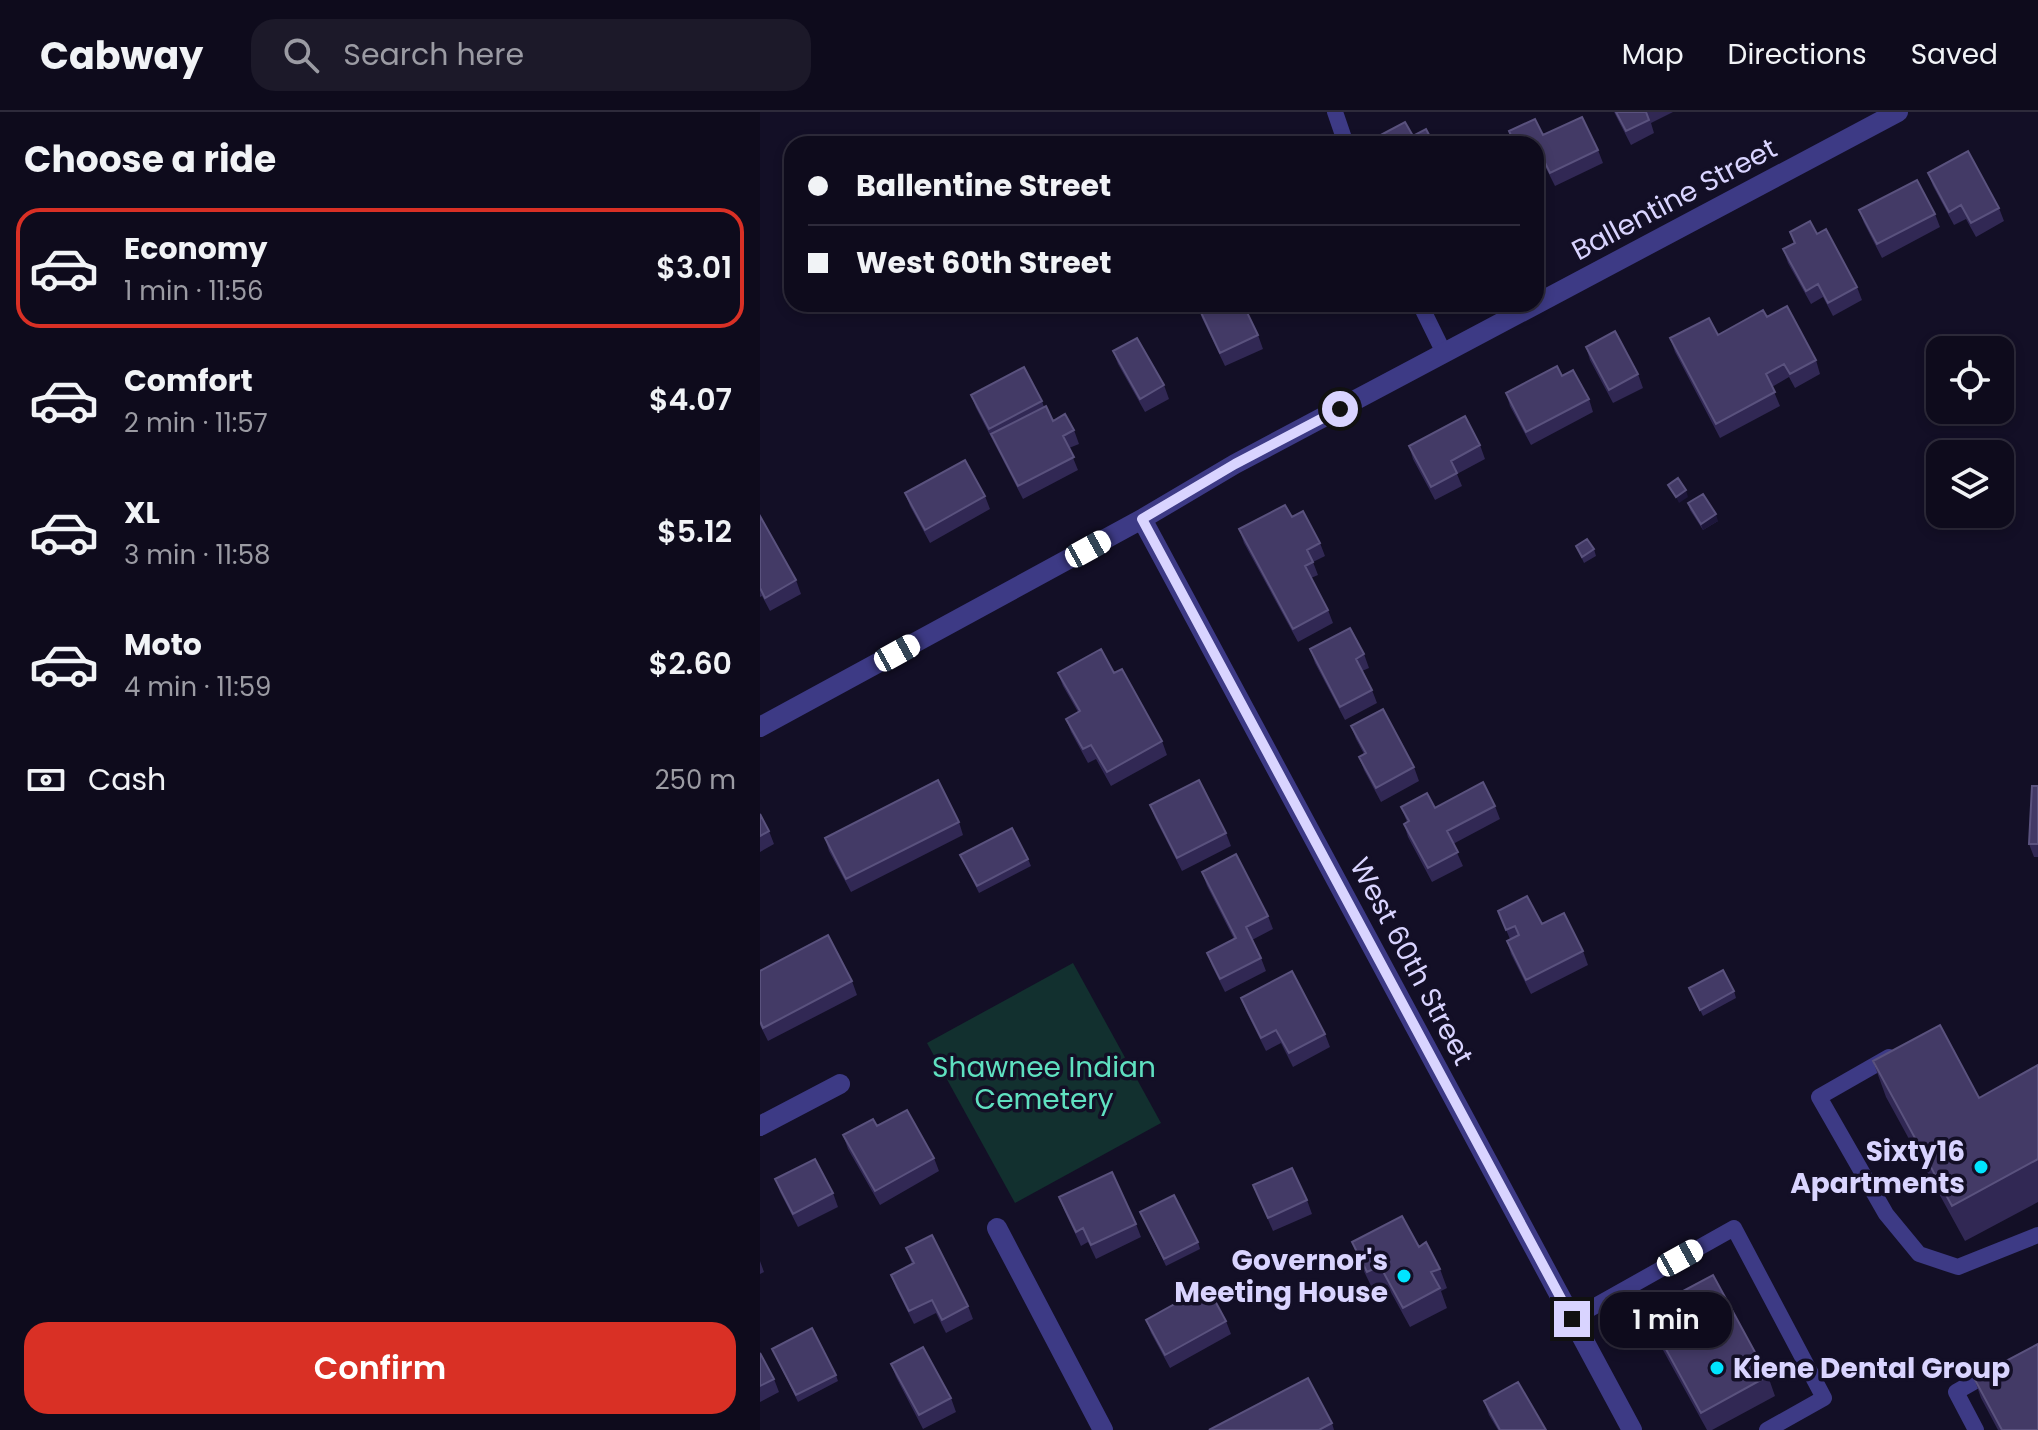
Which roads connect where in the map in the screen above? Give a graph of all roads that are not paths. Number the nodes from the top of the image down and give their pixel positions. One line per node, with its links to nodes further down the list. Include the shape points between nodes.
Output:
1 (1335, 112): 3 (lane)
2 (1898, 112): 4 (street, Ballentine Street)
3 (1343, 136)
4 (1544, 300)
5 (1424, 312): 7 (lane)
6 (1521, 312): 7 (street, Ballentine Street)
7 (1444, 353): 8 (street, Ballentine Street)
8 (1142, 519): 9 (street, Ballentine Street); 15 (street, West 60th Street)
9 (760, 727)
10 (1889, 1057): 14 (lane, via 1819,1097 1886,1214 1919,1254 1958,1267)
11 (840, 1084): 12 (street)
12 (760, 1126)
13 (997, 1228): 17 (street)
14 (2038, 1235)
15 (1572, 1319): 18 (street, West 60th Street); 19 (lane, via 1734,1228 1824,1398)
16 (2011, 1361): 20 (lane, via 1956,1392)
17 (1103, 1430)
18 (1632, 1430)
19 (1767, 1430)
20 (1976, 1430)

